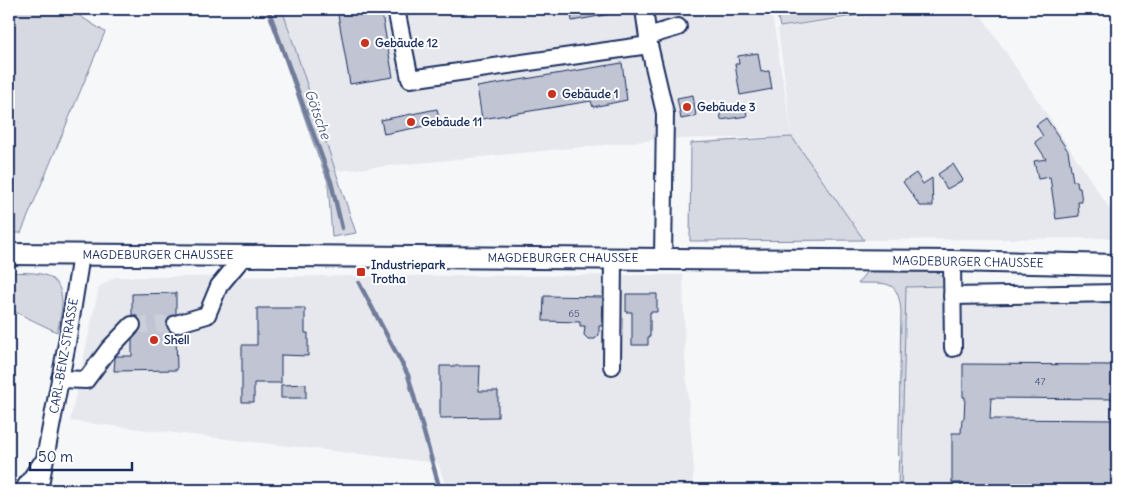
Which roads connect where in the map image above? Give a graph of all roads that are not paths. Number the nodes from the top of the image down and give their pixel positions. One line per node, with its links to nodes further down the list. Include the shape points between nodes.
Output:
1 (396, 9): 4 (street, via 410,79)
2 (644, 9): 4 (street)
3 (678, 28): 4 (street)
4 (649, 41): 9 (street, via 664,113)
5 (9, 254): 6 (main road, MAGDEBURGER CHAUSSEE)
6 (81, 255): 7 (main road, MAGDEBURGER CHAUSSEE); 18 (street, CARL-BENZ-STRASSE)
7 (244, 256): 8 (main road, MAGDEBURGER CHAUSSEE); 14 (street, via 219,286 207,315)
8 (613, 258): 9 (main road, MAGDEBURGER CHAUSSEE); 17 (street)
9 (663, 258): 10 (main road, MAGDEBURGER CHAUSSEE)
10 (952, 261): 11 (main road, MAGDEBURGER CHAUSSEE); 13 (street)
11 (1117, 265)
12 (1117, 293): 13 (street)
13 (952, 296): 16 (street)
14 (176, 324)
15 (132, 325): 18 (street, via 86,380)
16 (953, 348)
17 (612, 366)
18 (60, 379): 19 (street, CARL-BENZ-STRASSE)
19 (46, 458): 20 (street, CARL-BENZ-STRASSE); 21 (street, CARL-BENZ-STRASSE)
20 (23, 490)
21 (39, 490)

